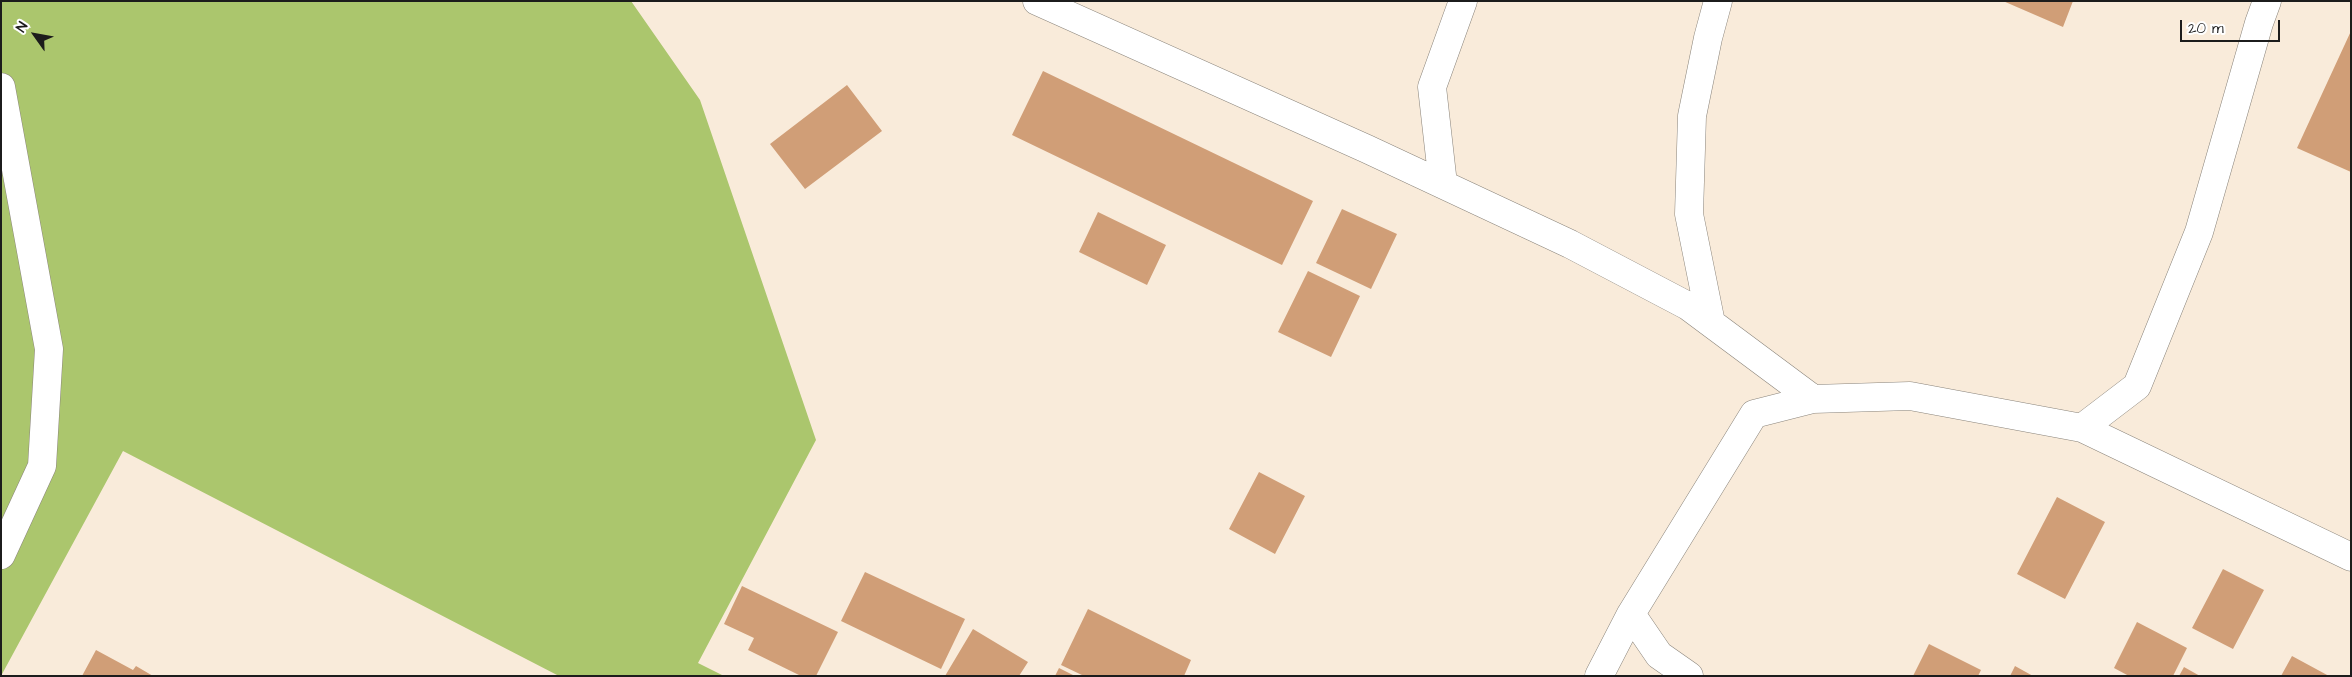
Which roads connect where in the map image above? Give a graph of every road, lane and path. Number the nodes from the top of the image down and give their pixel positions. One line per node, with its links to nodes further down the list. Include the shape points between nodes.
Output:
1 (1037, 1): 6 (street)
2 (1464, 1): 6 (street, via 1432,87)
3 (1718, 1): 7 (street, via 1692,116 1689,214)
4 (2267, 1): 9 (street, via 2200,232 2137,386)
5 (1, 87): 10 (street, via 49,349 42,466)
6 (1443, 184): 7 (street, via 1587,253 1688,306)
7 (1711, 323): 8 (street)
8 (1813, 399): 9 (street, via 1910,396); 12 (street, via 1754,414)
9 (2082, 428): 11 (street)
10 (1, 555)
11 (2351, 557)
12 (1631, 614): 13 (street); 14 (street, via 1659,655)
13 (1599, 676)
14 (1689, 676)

